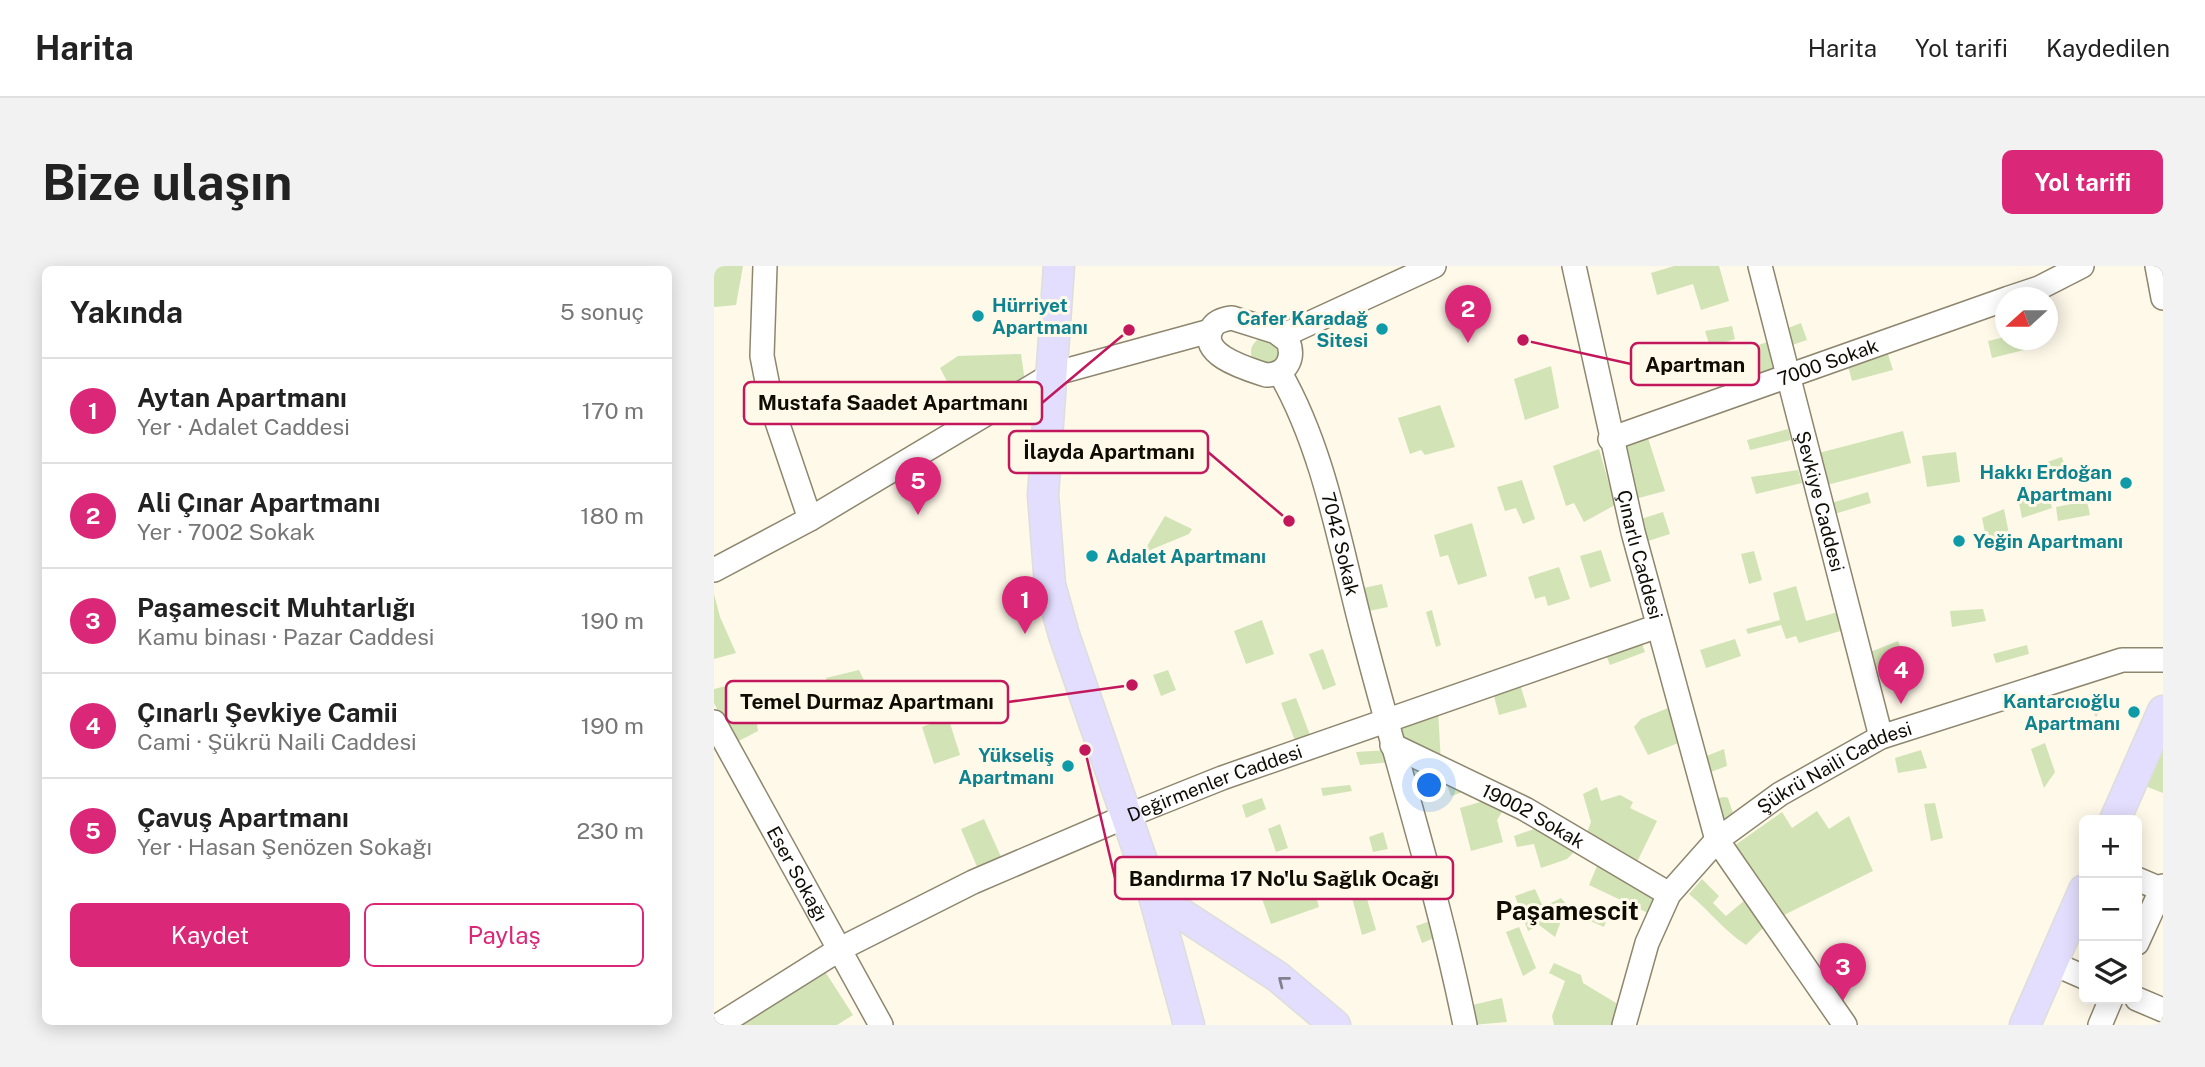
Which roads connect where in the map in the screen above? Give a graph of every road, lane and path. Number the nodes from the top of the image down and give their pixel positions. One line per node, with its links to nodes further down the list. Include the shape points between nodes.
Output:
1 (765, 266): 19 (street, via 762,356 772,407)
2 (1059, 266): 12 (main road)
3 (1080, 266): 12 (main road)
4 (1434, 266): 14 (street)
5 (1574, 266): 18 (street, Çınarlı Caddesi)
6 (1760, 266): 16 (street, Şevkiye Caddesi)
7 (2082, 266): 9 (street, 7000 Sokak)
8 (2157, 266): 10 (street)
9 (2041, 287)
10 (2163, 298)
11 (1995, 302): 16 (street, 7000 Sokak)
12 (1057, 323): 17 (main road)
13 (1210, 331): 14 (street, via 1219,321 1232,318); 15 (street, via 1210,345 1218,355 1266,375); 17 (street)
14 (1282, 336): 15 (street, via 1291,355)
15 (1280, 373): 24 (street, 7042 Sokak, via 1310,438)
16 (1788, 373): 18 (street, 7000 Sokak); 26 (street, Şevkiye Caddesi)
17 (1053, 374): 19 (street); 29 (main road, via 1043,495 1050,585)
18 (1610, 439): 21 (street, Çınarlı Caddesi)
19 (810, 519): 20 (street)
20 (714, 570)
21 (1658, 626): 24 (street, Değirmenler Caddesi); 30 (street, Çınarlı Caddesi)
22 (2163, 660): 26 (street, Şükrü Naili Caddesi, via 2122,660)
23 (2163, 710): 28 (main road)
24 (1386, 720): 27 (street, 7042 Sokak); 29 (street, Değirmenler Caddesi)
25 (714, 722): 37 (street, Eser Sokağı)
26 (1881, 737): 30 (street, Şükrü Naili Caddesi, via 1780,794)
27 (1392, 745): 33 (street, 19002 Sokak, via 1525,808); 48 (street, 7042 Sokak)
28 (2117, 815)
29 (1127, 816): 34 (main road); 37 (street, Değirmenler Caddesi, via 973,882)
30 (1717, 840): 33 (street, Şükrü Naili Caddesi); 50 (street, Çınarlı Caddesi)
31 (2142, 881): 32 (street)
32 (2163, 889): 36 (street)
33 (1669, 894): 49 (street, Şükrü Naili Caddesi, via 1647,943)
34 (1154, 896): 46 (main road); 47 (main road, one-way to 34, via 1278,977)
35 (2079, 901): 38 (main road)
36 (2138, 941)
37 (840, 949): 44 (street, Değirmenler Caddesi); 45 (street, Eser Sokağı)
38 (2052, 963): 39 (street); 51 (main road)
39 (2079, 974)
40 (2142, 1001): 42 (street)
41 (2109, 1004): 52 (street)
42 (2163, 1010)
43 (714, 1018): 44 (street)
44 (719, 1025)
45 (881, 1025)
46 (1189, 1025)
47 (1335, 1025)
48 (1465, 1025)
49 (1624, 1025)
50 (1845, 1025)
51 (2025, 1025)
52 (2100, 1025)

